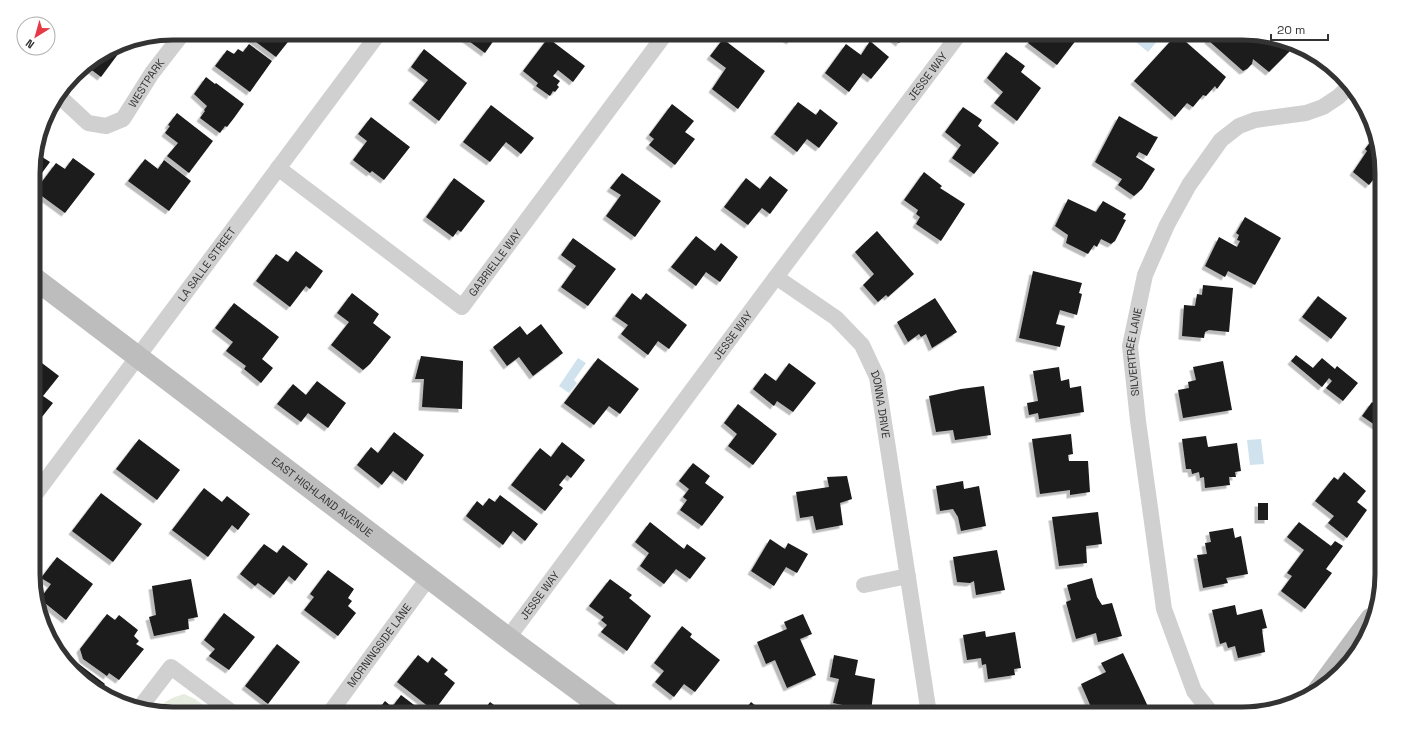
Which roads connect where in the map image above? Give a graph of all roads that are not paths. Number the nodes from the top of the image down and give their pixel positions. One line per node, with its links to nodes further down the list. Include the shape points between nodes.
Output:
1 (178, 40): 6 (street, WESTPARK, via 152,73 123,119 106,126 88,123)
2 (374, 40): 7 (street, LA SALLE STREET)
3 (661, 40): 7 (street, GABRIELLE WAY, via 462,307)
4 (955, 40): 8 (street, JESSE WAY)
5 (1346, 90): 23 (street, SILVERTREE LANE, via 1323,107 1306,113 1256,120 1239,126 1221,140 1189,184 1144,275 1130,346 1164,609 1194,691)
6 (63, 100)
7 (278, 168): 10 (street, LA SALLE STREET)
8 (776, 277): 12 (street, DONNA DRIVE, via 836,318 862,345 877,377); 16 (street, JESSE WAY)
9 (40, 283): 10 (street, EAST HIGHLAND AVENUE)
10 (138, 357): 11 (street, LA SALLE STREET); 13 (street, EAST HIGHLAND AVENUE)
11 (40, 488)
12 (908, 576): 14 (street); 22 (street, DONNA DRIVE)
13 (429, 577): 16 (street, EAST HIGHLAND AVENUE); 20 (street, MORNINGSIDE LANE)
14 (864, 585)
15 (1361, 632): 17 (street)
16 (508, 638): 21 (street, EAST HIGHLAND AVENUE)
17 (1332, 672)
18 (143, 703): 19 (street, via 171,667)
19 (225, 707)
20 (333, 707)
21 (598, 707)
22 (928, 707)
23 (1207, 707)

